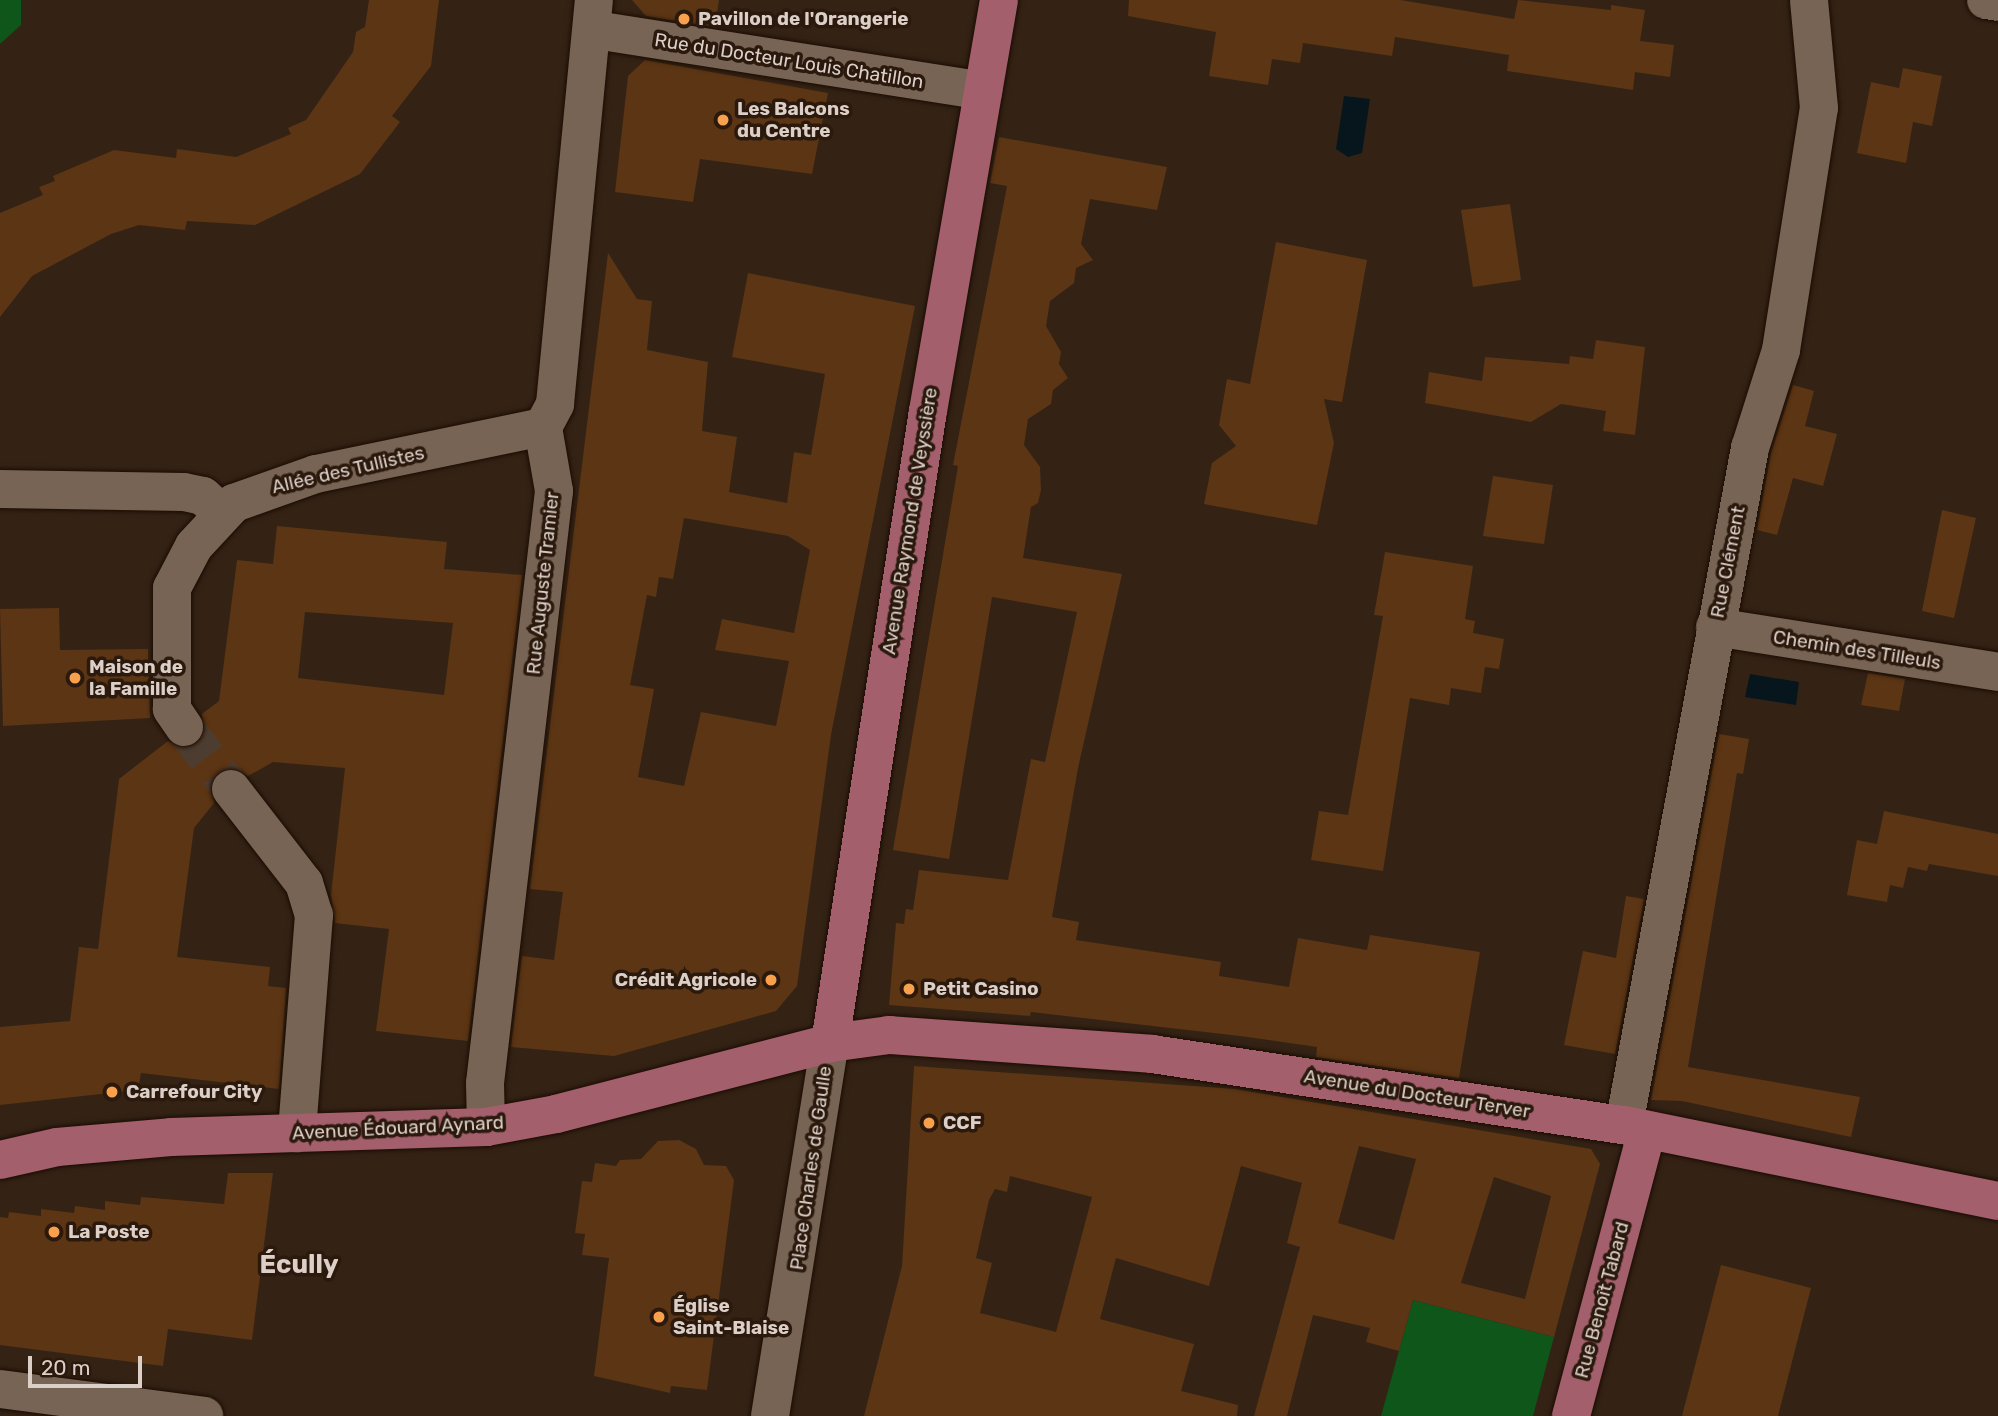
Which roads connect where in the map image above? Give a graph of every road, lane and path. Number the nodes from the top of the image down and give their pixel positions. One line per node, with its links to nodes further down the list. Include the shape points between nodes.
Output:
1 (999, 0): 6 (main road, Avenue Raymond de Veyssière)
2 (1809, 0): 10 (street, Rue Clément, via 1819,108 1815,135 1781,350 1750,448)
3 (1986, 0): 4 (street)
4 (1998, 2)
5 (594, 15): 6 (street, Rue du Docteur Louis Chatillon); 7 (street, via 555,404)
6 (982, 91): 14 (main road, Avenue Raymond de Veyssière)
7 (543, 427): 9 (street, Allée des Tullistes, via 316,474); 15 (street, Rue Auguste Tramier, via 554,491 486,1069)
8 (0, 489): 9 (street, via 184,492)
9 (228, 509): 12 (street, Allée des Tullistes, via 194,546 172,588 172,709)
10 (1715, 627): 11 (street, Chemin des Tilleuls); 16 (street, Rue Clément)
11 (1998, 672)
12 (184, 727)
13 (231, 789): 17 (street, via 304,883 314,915)
14 (830, 1043): 15 (main road, Avenue Édouard Aynard, via 556,1114); 16 (main road, Avenue du Docteur Terver, via 889,1035 1152,1054); 22 (street, Place Charles de Gaulle)
15 (486, 1127): 17 (main road, Avenue Édouard Aynard)
16 (1635, 1128): 19 (main road, Avenue du Docteur Terver); 23 (main road, Rue Benoît Tabard, via 1633,1184)
17 (298, 1133): 18 (main road, Avenue Édouard Aynard, via 58,1147)
18 (0, 1160)
19 (1998, 1201)
20 (0, 1389): 21 (street)
21 (204, 1416)
22 (770, 1416)
23 (1571, 1416)

